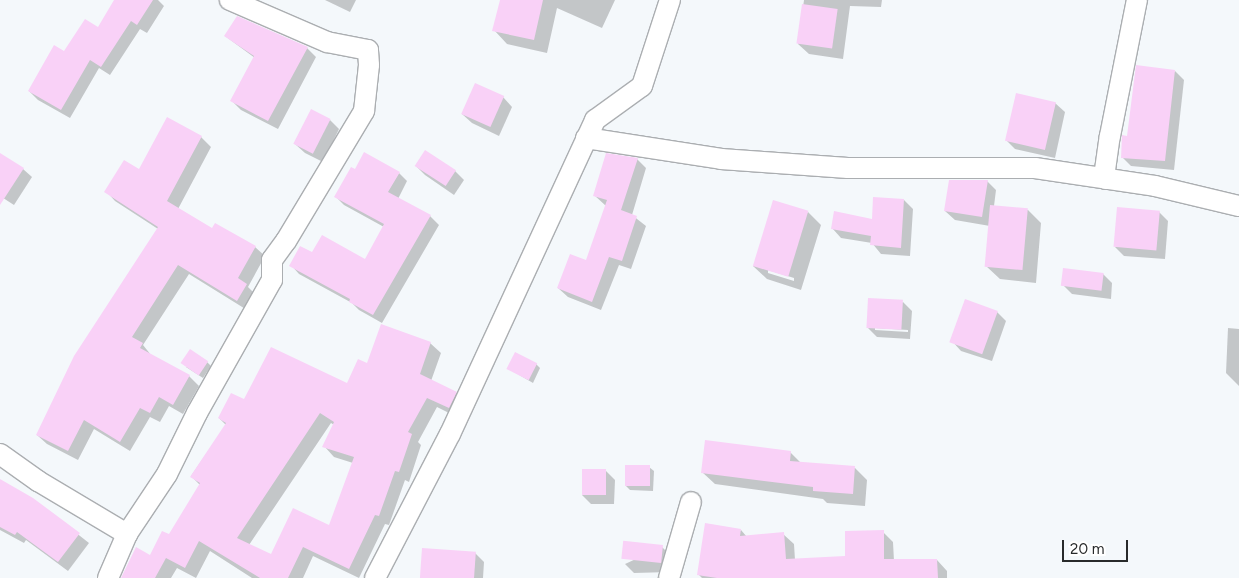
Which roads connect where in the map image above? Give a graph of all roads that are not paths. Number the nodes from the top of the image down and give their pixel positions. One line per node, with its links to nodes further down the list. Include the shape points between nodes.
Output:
1 (230, 0): 9 (street, via 327,42 368,50 370,65 364,111 272,260 272,280 197,413 167,474)
2 (670, 0): 4 (street, via 642,86 595,120)
3 (1138, 0): 5 (street, via 1112,127)
4 (586, 138): 5 (street, via 721,159 848,168 1035,168); 11 (street, via 450,434)
5 (1106, 178): 6 (street)
6 (1239, 206)
7 (0, 454): 9 (street, via 38,482)
8 (691, 502): 12 (street)
9 (127, 534): 10 (street)
10 (108, 578)
11 (375, 578)
12 (669, 578)

